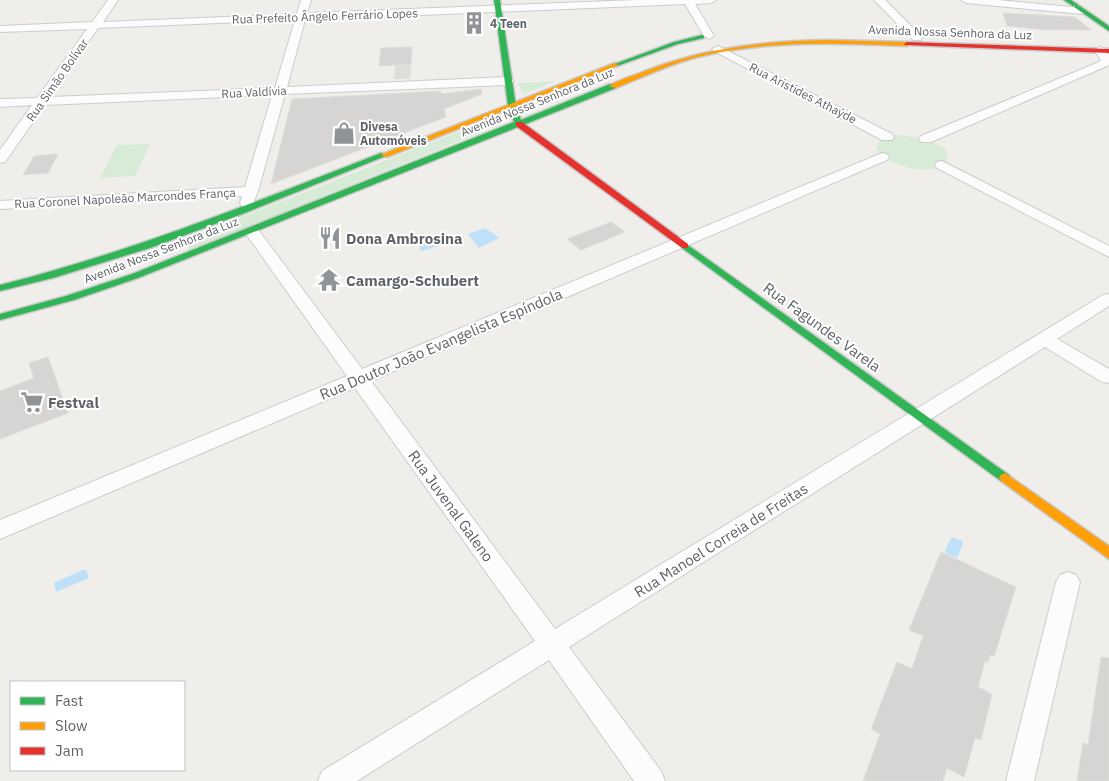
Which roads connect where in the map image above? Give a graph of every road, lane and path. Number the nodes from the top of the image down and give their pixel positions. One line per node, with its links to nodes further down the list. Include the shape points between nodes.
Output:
1 (113, 0): 11 (street, Rua Simão Bolívar)
2 (306, 0): 10 (street)
3 (688, 0): 4 (street, Rua Prefeito Ângelo Ferrário Lopes); 8 (street, Rua Prefeito Ângelo Ferrário Lopes); 16 (street)
4 (711, 0)
5 (879, 0): 17 (street)
6 (966, 0): 9 (street)
7 (1067, 0): 9 (main road)
8 (497, 4): 10 (street, Rua Prefeito Ângelo Ferrário Lopes); 25 (main road)
9 (1082, 11): 13 (main road)
10 (301, 17): 11 (street, Rua Prefeito Ângelo Ferrário Lopes); 26 (street)
11 (95, 25): 12 (street, Rua Prefeito Ângelo Ferrário Lopes); 27 (street, Rua Simão Bolívar)
12 (0, 29)
13 (1109, 29)
14 (759, 33): 17 (main road, Avenida Nossa Senhora da Luz)
15 (723, 35): 16 (main road, Avenida Nossa Senhora da Luz)
16 (710, 36): 21 (main road, Avenida Nossa Senhora da Luz)
17 (917, 38): 18 (main road, Avenida Nossa Senhora da Luz)
18 (1038, 45): 19 (main road, Avenida Nossa Senhora da Luz); 20 (main road, Avenida Nossa Senhora da Luz, via 802,42)
19 (1106, 48): 33 (street, via 1107,61 1104,64)
20 (718, 49): 22 (main road, Avenida Nossa Senhora da Luz); 31 (street, Rua Aristides Athaýde)
21 (638, 56): 22 (main road, via 659,57); 23 (main road, Avenida Nossa Senhora da Luz)
22 (664, 66): 30 (main road, Avenida Nossa Senhora da Luz)
23 (586, 77): 24 (main road); 29 (main road, Avenida Nossa Senhora da Luz)
24 (551, 79)
25 (512, 81): 26 (street, Rua Valdívia); 29 (main road)
26 (280, 91): 27 (street, Rua Valdívia); 40 (street)
27 (41, 101): 28 (street, Rua Valdívia); 37 (street, Rua Simão Bolívar)
28 (0, 103)
29 (512, 106): 30 (main road); 32 (main road, Avenida Nossa Senhora da Luz)
30 (519, 124): 35 (main road, Avenida Nossa Senhora da Luz); 45 (main road, Rua Fagundes Varela)
31 (887, 136)
32 (425, 139): 34 (main road, Avenida Nossa Senhora da Luz); 35 (main road)
33 (926, 139)
34 (389, 153): 39 (main road); 42 (main road, Avenida Nossa Senhora da Luz)
35 (446, 153): 39 (main road, Avenida Nossa Senhora da Luz)
36 (882, 157): 45 (street, Rua Doutor João Evangelista Espíndola)
37 (0, 160)
38 (942, 165): 46 (street)
39 (410, 168): 43 (main road, Avenida Nossa Senhora da Luz)
40 (251, 191): 41 (street, Rua Coronel Napoleão Marcondes França); 42 (street)
41 (0, 205)
42 (246, 208): 44 (main road, Avenida Nossa Senhora da Luz)
43 (252, 231): 48 (main road, Avenida Nossa Senhora da Luz); 55 (street, Rua Juvenal Galeno)
44 (171, 237): 47 (main road, Avenida Nossa Senhora da Luz); 48 (main road, via 175,253)
45 (681, 242): 55 (street, Rua Doutor João Evangelista Espíndola); 56 (main road, Rua Fagundes Varela)
46 (1109, 252)
47 (120, 255): 49 (main road, via 129,262); 50 (main road, Avenida Nossa Senhora da Luz)
48 (186, 257): 49 (main road, Avenida Nossa Senhora da Luz)
49 (135, 276): 52 (main road, Avenida Nossa Senhora da Luz)
50 (0, 288)
51 (1109, 299): 53 (street, Rua Manoel Correia de Freitas)
52 (0, 317)
53 (1044, 339): 54 (street); 56 (street, Rua Manoel Correia de Freitas)
54 (1109, 377)
55 (359, 378): 57 (street, Rua Doutor João Evangelista Espíndola); 60 (street, Rua Juvenal Galeno)
56 (919, 417): 58 (main road, Rua Fagundes Varela); 60 (street, Rua Manoel Correia de Freitas)
57 (0, 530)
58 (1109, 553)
59 (1068, 582): 63 (street)
60 (552, 645): 61 (street, Rua Manoel Correia de Freitas); 62 (street, Rua Juvenal Galeno)
61 (332, 781)
62 (651, 781)
63 (1020, 781)

